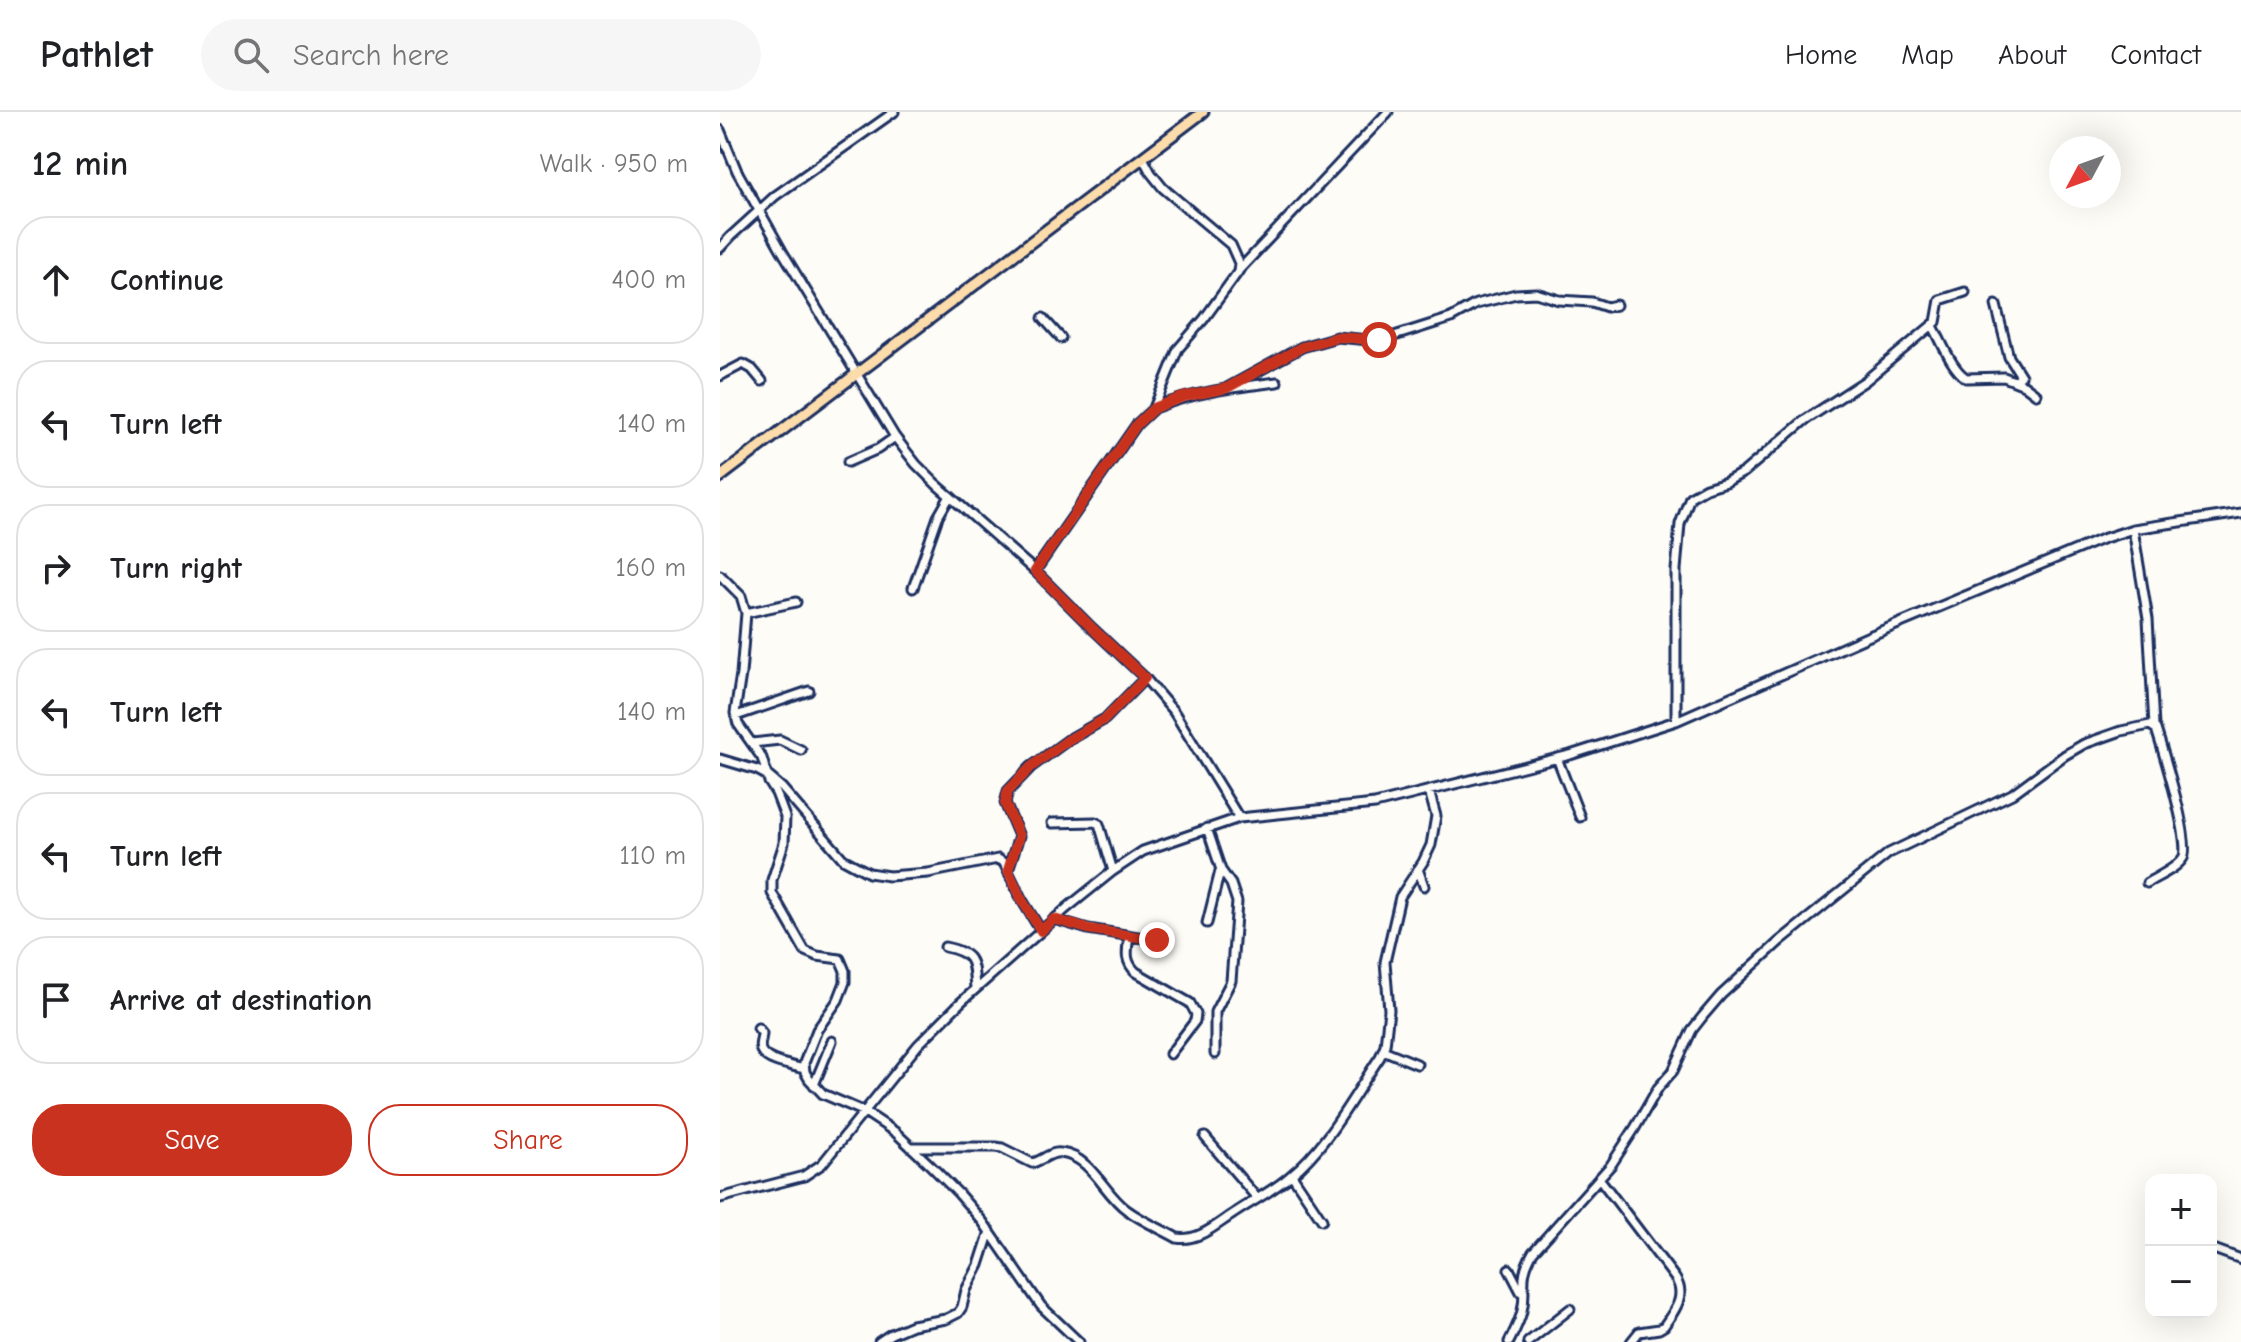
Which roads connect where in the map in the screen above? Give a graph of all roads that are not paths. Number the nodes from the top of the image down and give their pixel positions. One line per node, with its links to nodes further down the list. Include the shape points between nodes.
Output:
1 (894, 112): 6 (street)
2 (1203, 112): 5 (main road)
3 (1388, 112): 8 (street)
4 (720, 130): 6 (street)
5 (1143, 158): 8 (street, via 1163,188 1231,245); 15 (main road)
6 (760, 209): 7 (street); 15 (street)
7 (720, 248)
8 (1240, 267): 22 (street, via 1178,349)
9 (1965, 292): 13 (street, via 1940,300)
10 (1616, 305): 20 (street, via 1516,294 1391,337 1337,337 1302,347)
11 (1996, 305): 18 (street, via 2009,357 2021,376)
12 (1043, 318): 14 (street)
13 (1933, 326): 18 (street, via 1961,375); 37 (street, via 1744,472 1690,497 1680,524 1676,570)
14 (1061, 338)
15 (859, 374): 23 (street); 25 (main road)
16 (720, 376): 17 (street, via 743,364)
17 (762, 381)
18 (2015, 381): 21 (street)
19 (1277, 382): 20 (street)
20 (1227, 388): 22 (street)
21 (2036, 394)
22 (1154, 408): 29 (street, via 1137,424)
23 (895, 437): 24 (street); 26 (street)
24 (848, 462)
25 (720, 477)
26 (950, 496): 29 (street); 31 (street)
27 (2241, 513): 28 (street)
28 (2133, 529): 37 (street); 38 (street, via 2148,619)
29 (1035, 571): 34 (street)
30 (720, 575): 33 (street, via 741,596)
31 (913, 588)
32 (796, 602): 33 (street)
33 (746, 613): 36 (street)
34 (1145, 678): 46 (street, via 1174,712); 50 (street, via 1105,719 1031,767 1008,791 1005,803 1019,836)
35 (809, 691): 36 (street)
36 (736, 716): 39 (street)
37 (1676, 721): 41 (street)
38 (2154, 726): 53 (street, via 2186,844 2183,858); 74 (street, via 2084,744 2012,794 1879,859 1755,962 1703,1016 1673,1071)
39 (752, 743): 40 (street, via 780,740); 43 (street)
40 (801, 750)
41 (1557, 758): 44 (street); 45 (street)
42 (720, 759): 43 (street)
43 (768, 776): 50 (street, via 843,859 869,873 928,873 998,859); 68 (street, via 785,817 772,893 801,947 811,955 840,959 845,971 842,992 817,1030)
44 (1429, 791): 46 (street, via 1375,804); 49 (street, via 1436,816 1431,845)
45 (1580, 817)
46 (1239, 818): 48 (street)
47 (1052, 823): 52 (street, via 1099,824)
48 (1207, 828): 51 (street); 52 (street, via 1143,851)
49 (1418, 869): 54 (street); 64 (street, via 1400,897 1385,962 1389,1010)
50 (1008, 870): 57 (street)
51 (1221, 870): 56 (street); 66 (street, via 1234,891 1237,915 1231,981 1215,1012)
52 (1113, 871): 55 (street)
53 (2147, 883)
54 (1424, 886)
55 (1054, 919): 57 (street); 58 (street)
56 (1207, 923)
57 (1041, 931): 61 (street)
58 (1129, 936): 59 (street); 65 (street, via 1130,966 1190,1003 1196,1014)
59 (1157, 940)
60 (945, 947): 61 (street, via 969,956)
61 (975, 989): 70 (street, via 918,1045)
62 (758, 1028): 68 (street, via 762,1052)
63 (832, 1041): 69 (street)
64 (1383, 1050): 67 (street); 73 (street, via 1323,1141)
65 (1170, 1054)
66 (1215, 1054)
67 (1417, 1064)
68 (804, 1069): 69 (street)
69 (814, 1085): 70 (street)
70 (865, 1112): 72 (street); 75 (street, via 822,1164 804,1176)
71 (1205, 1137): 76 (street)
72 (911, 1147): 76 (street, via 996,1147 1032,1163 1059,1152 1082,1163 1129,1211 1185,1239); 78 (street)
73 (1292, 1175): 76 (street); 77 (street)
74 (1599, 1178): 82 (street, via 1533,1252 1522,1277); 88 (street, via 1682,1292 1664,1326 1639,1332)
75 (720, 1198)
76 (1257, 1198)
77 (1322, 1220)
78 (990, 1231): 84 (street, via 958,1313 902,1329); 85 (street, via 1041,1306)
79 (2217, 1250): 80 (street)
80 (2241, 1259)
81 (1509, 1269): 82 (street)
82 (1523, 1295): 86 (street)
83 (1570, 1309): 87 (street)
84 (879, 1342)
85 (1079, 1342)
86 (1509, 1342)
87 (1528, 1342)
88 (1631, 1342)

